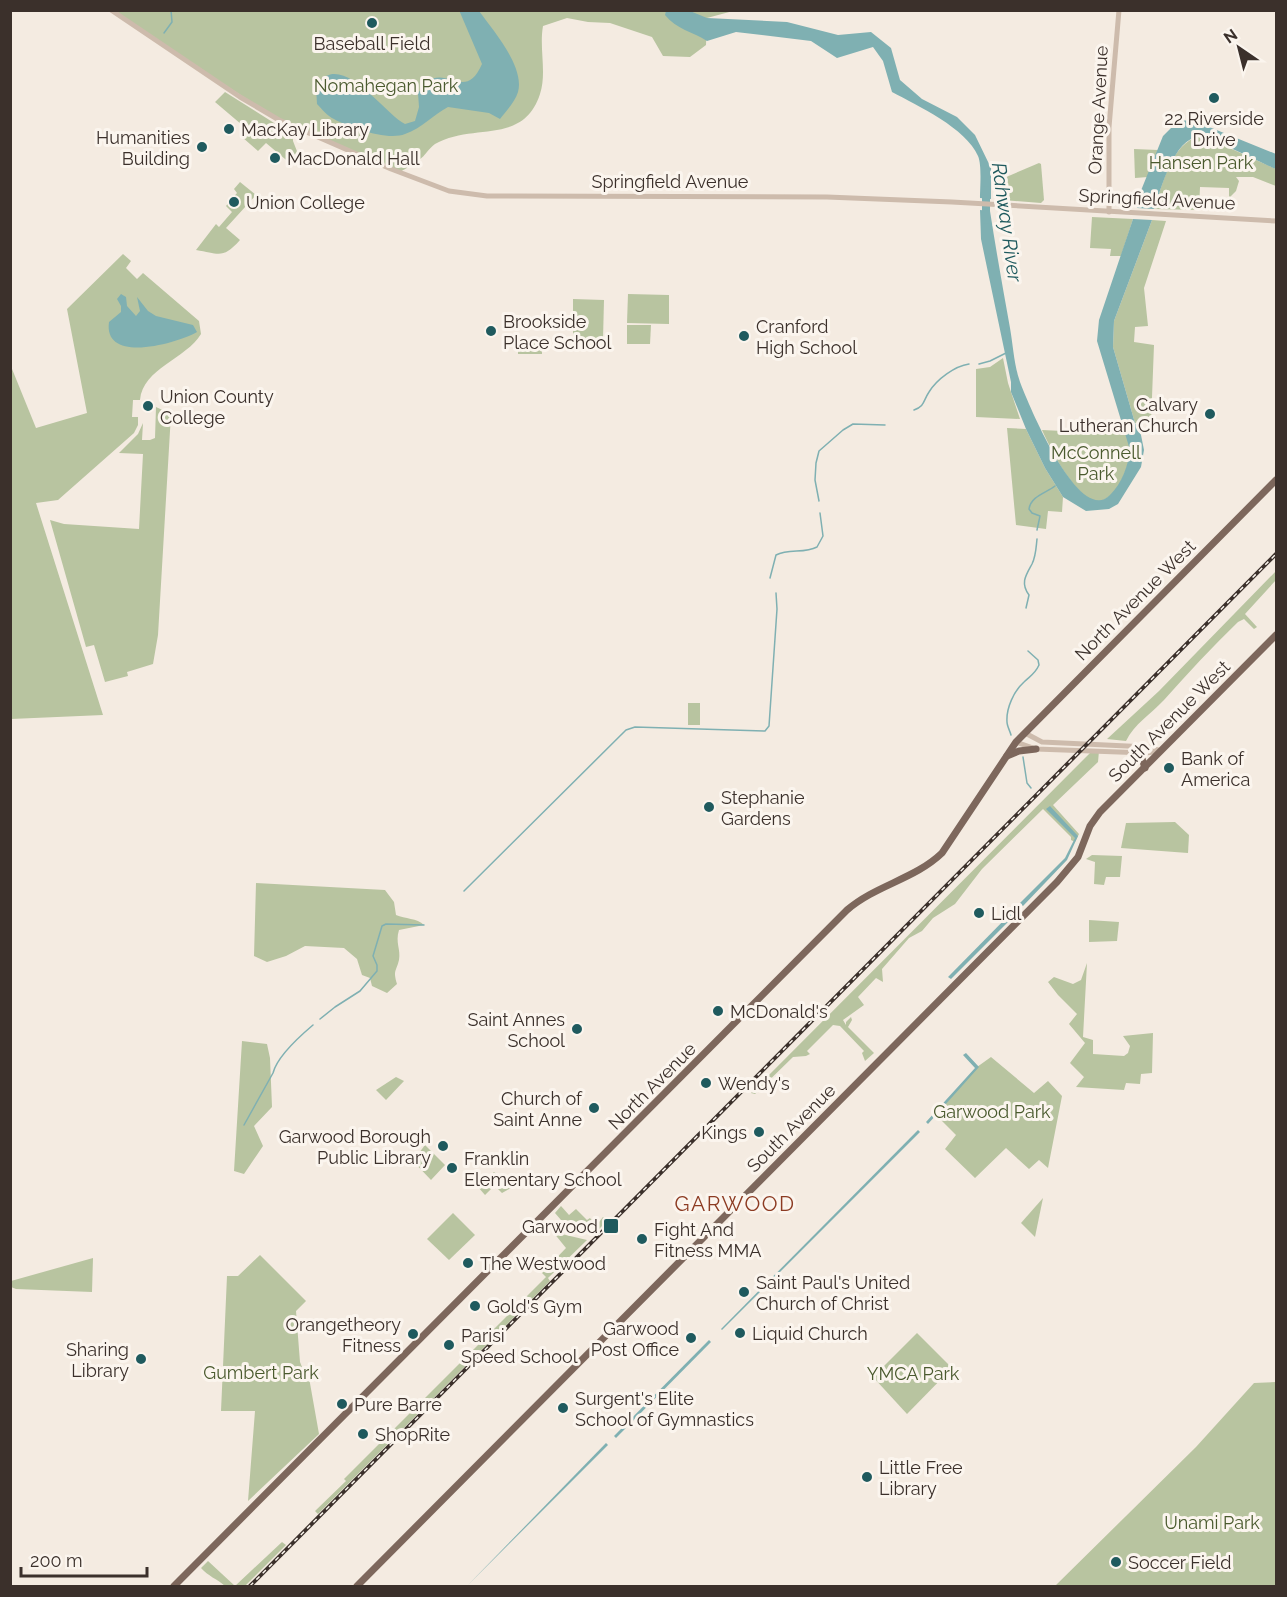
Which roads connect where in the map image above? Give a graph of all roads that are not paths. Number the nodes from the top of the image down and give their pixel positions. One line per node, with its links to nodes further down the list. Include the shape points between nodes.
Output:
1 (111, 10): 3 (street, Springfield Avenue, via 279,120 449,191 487,196 822,197)
2 (1119, 10): 3 (street, Orange Avenue, via 1109,127)
3 (1109, 212): 4 (street, Springfield Avenue)
4 (1276, 221)
5 (1276, 480): 7 (main road, North Avenue West)
6 (1276, 635): 10 (main road, South Avenue West)
7 (1025, 733): 8 (main road, North Avenue West); 10 (street, via 1042,742)
8 (1016, 742): 9 (street); 12 (main road, North Avenue)
9 (1036, 749): 11 (street); 12 (main road)
10 (1162, 751): 11 (street); 13 (main road, South Avenue West)
11 (1140, 752): 13 (main road)
12 (1004, 757): 15 (main road, North Avenue, via 942,853 927,866 865,896 847,910)
13 (1145, 768): 14 (main road, South Avenue West, via 1100,812)
14 (1088, 832): 16 (main road, South Avenue, via 1078,857 1058,882)
15 (174, 1587)
16 (357, 1587)

